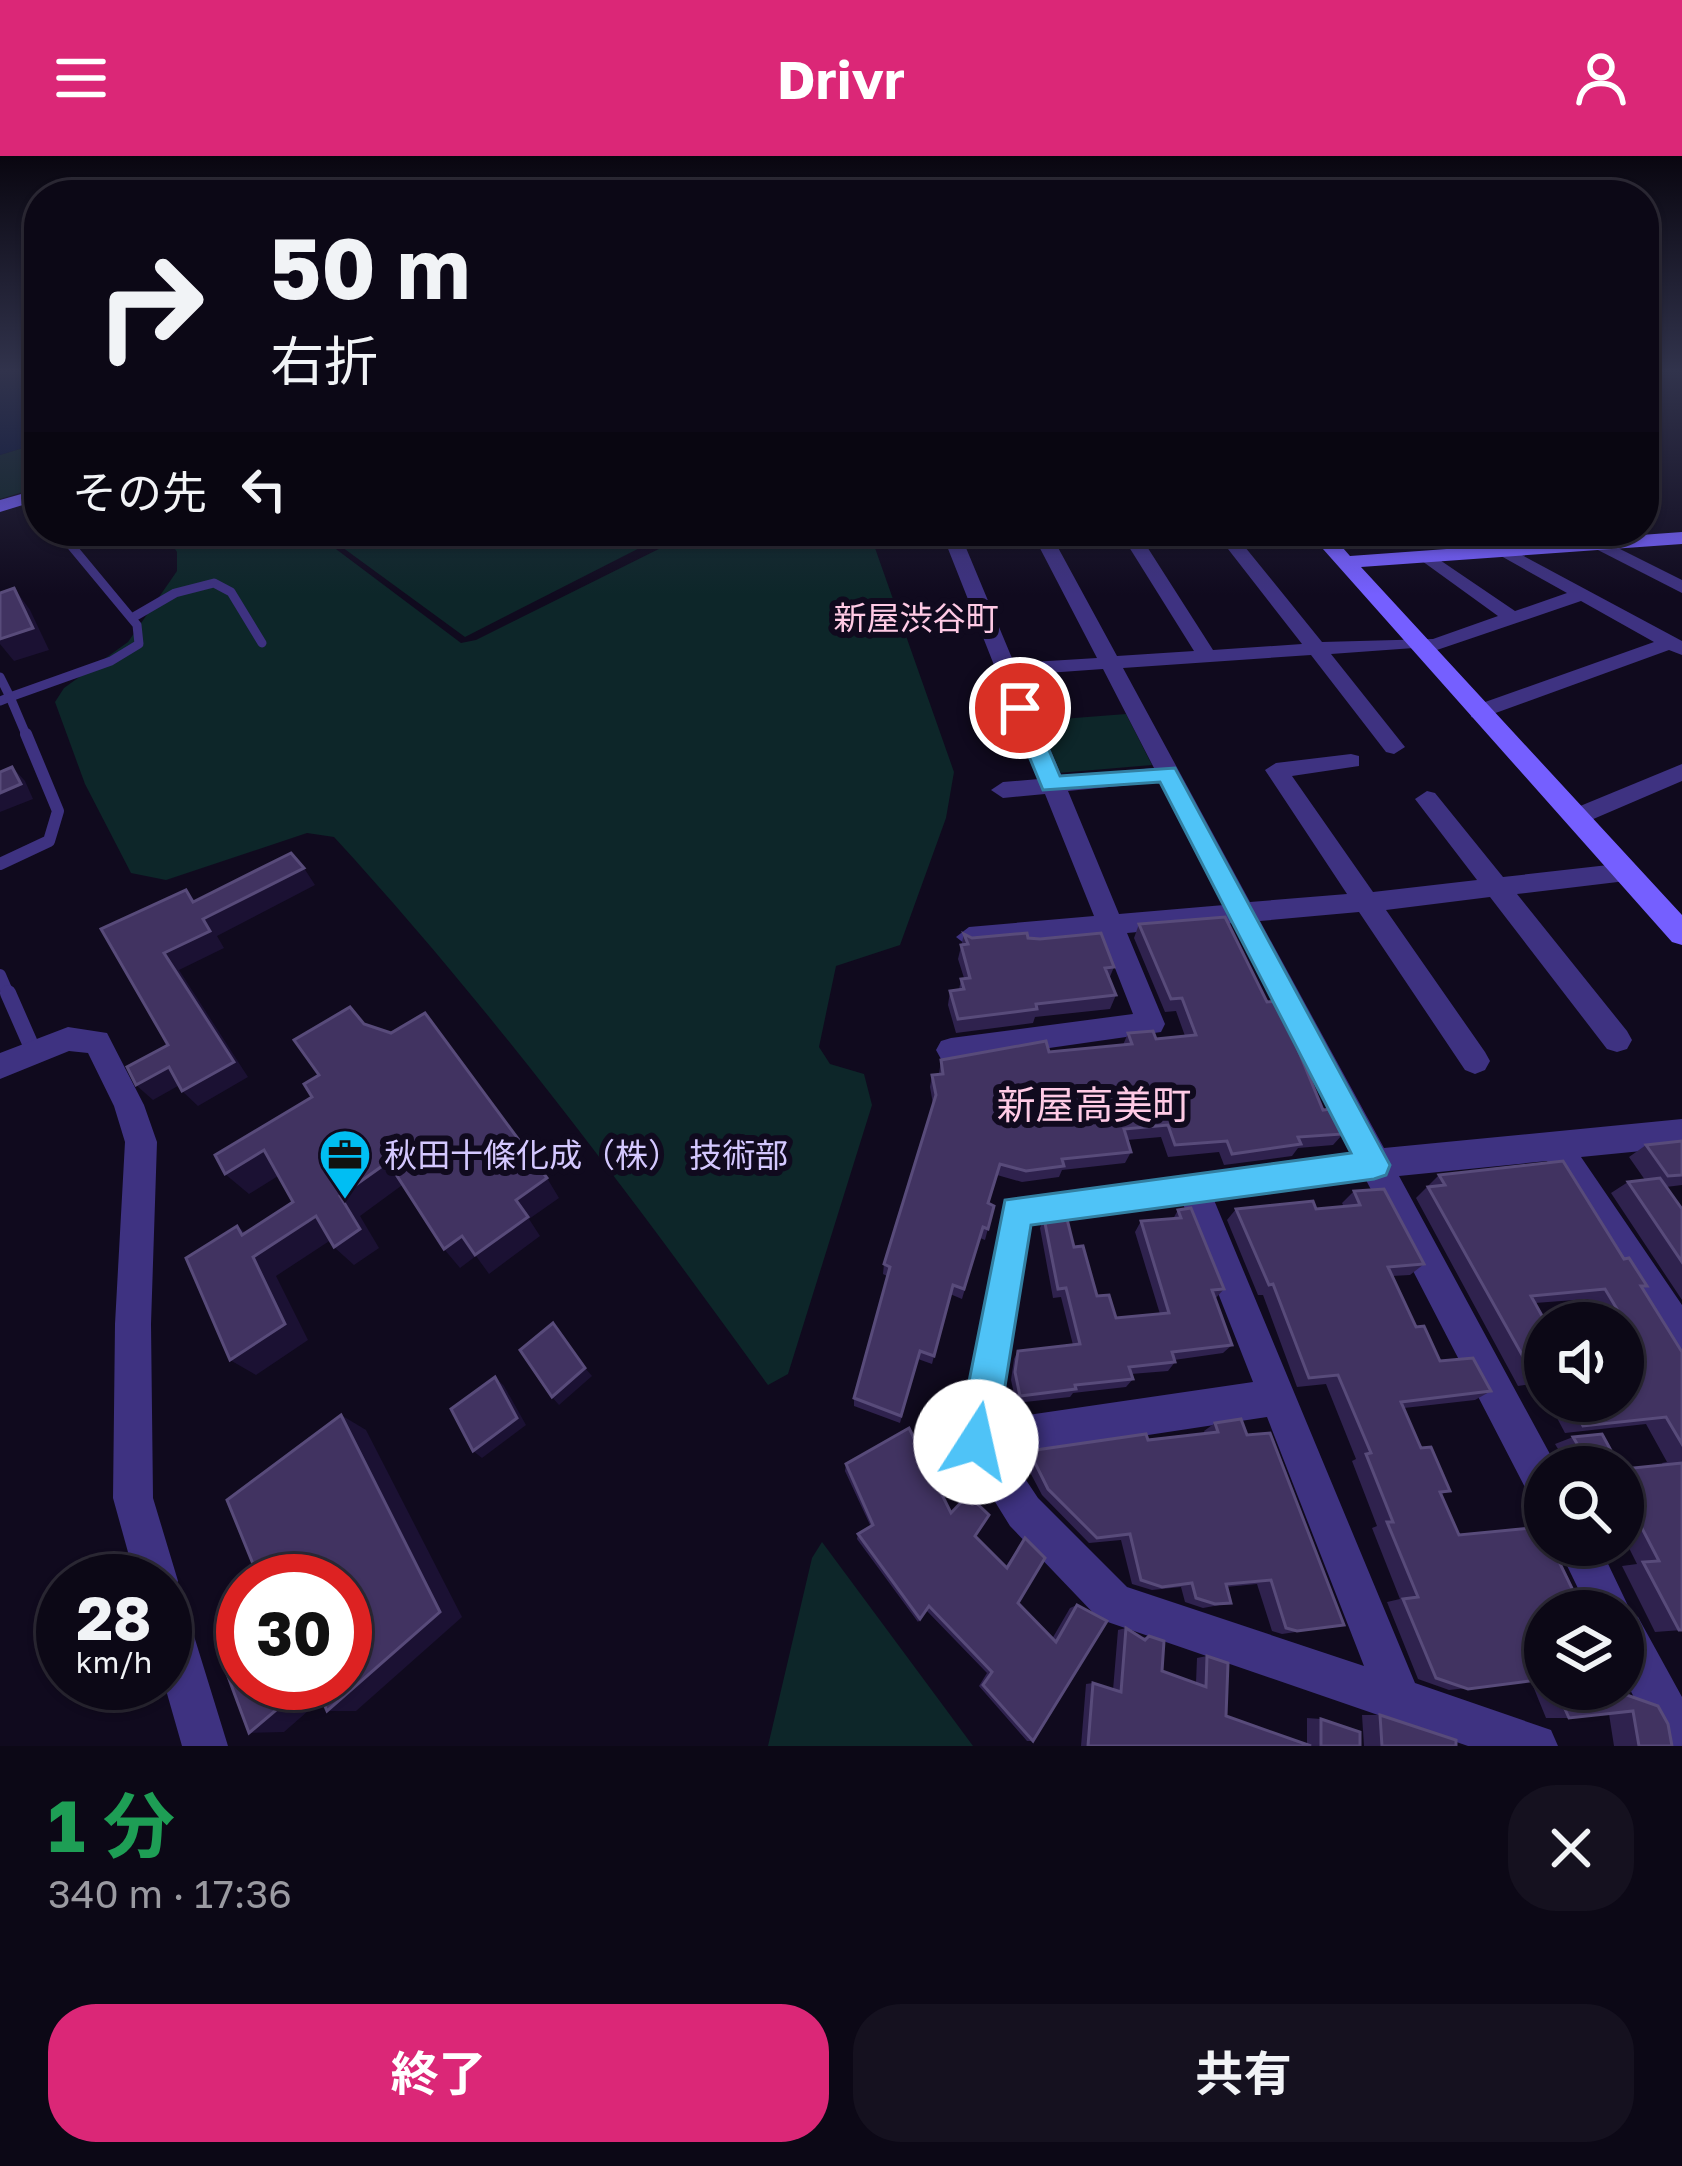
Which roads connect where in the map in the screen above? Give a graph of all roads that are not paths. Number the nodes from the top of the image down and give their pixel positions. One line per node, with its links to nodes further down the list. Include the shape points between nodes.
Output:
1 (72, 546): 14 (lane)
2 (956, 546): 22 (street)
3 (1048, 546): 21 (street)
4 (1137, 546): 20 (street)
5 (1234, 546): 19 (street)
6 (1331, 546): 11 (street)
7 (1577, 546): 9 (street)
8 (1604, 546): 12 (street)
9 (1507, 552): 10 (street); 13 (street)
10 (1428, 556): 11 (street); 15 (street)
11 (1345, 562): 16 (street)
12 (1682, 586)
13 (1582, 594): 15 (street); 18 (street)
14 (132, 618): 17 (lane, via 175,593 214,583 231,592); 24 (lane, via 139,644 111,662)
15 (1514, 619): 16 (street, via 1434,645)
16 (1414, 642): 19 (street); 25 (street)
17 (262, 643)
18 (1676, 646): 25 (street)
19 (1313, 647): 20 (street); 26 (street)
20 (1205, 653): 21 (street)
21 (1108, 662): 22 (street); 29 (street)
22 (1004, 670): 30 (street)
23 (0, 677): 24 (lane)
24 (5, 699): 34 (lane, via 58,811 49,842)
25 (1479, 712): 33 (street)
26 (1394, 747)
27 (1351, 761): 37 (street, via 1276,770)
28 (1682, 772): 33 (street)
29 (1167, 774): 30 (street); 38 (street)
30 (1052, 785): 31 (street); 39 (street)
31 (1004, 790)
32 (1427, 799): 36 (street)
33 (1576, 817): 35 (street)
34 (0, 864)
35 (1626, 872): 36 (street); 40 (street)
36 (1496, 886): 37 (street); 43 (street)
37 (1369, 901): 38 (street); 46 (street)
38 (1240, 912): 39 (street); 50 (street)
39 (1110, 924): 41 (street); 45 (street, via 1151,1024)
40 (1682, 934)
41 (970, 938)
42 (0, 975): 44 (lane)
43 (1617, 1040)
44 (33, 1050): 47 (street); 56 (street, via 68,1039 97,1042 142,1142 134,1498)
45 (951, 1050)
46 (1475, 1061)
47 (0, 1066)
48 (1682, 1133): 49 (street)
49 (1556, 1148): 50 (street); 52 (street)
50 (1374, 1165): 51 (street); 55 (street)
51 (1192, 1188): 53 (street); 54 (street, via 1017,1211)
52 (1682, 1336)
53 (1277, 1397): 54 (street); 58 (street)
54 (976, 1442): 58 (street, via 1024,1511 1114,1604)
55 (1524, 1446)
56 (150, 1554)
57 (1644, 1672): 60 (street)
58 (1400, 1701): 62 (street)
59 (192, 1702): 61 (street)
60 (1682, 1743)
61 (205, 1746)
62 (1535, 1746)

